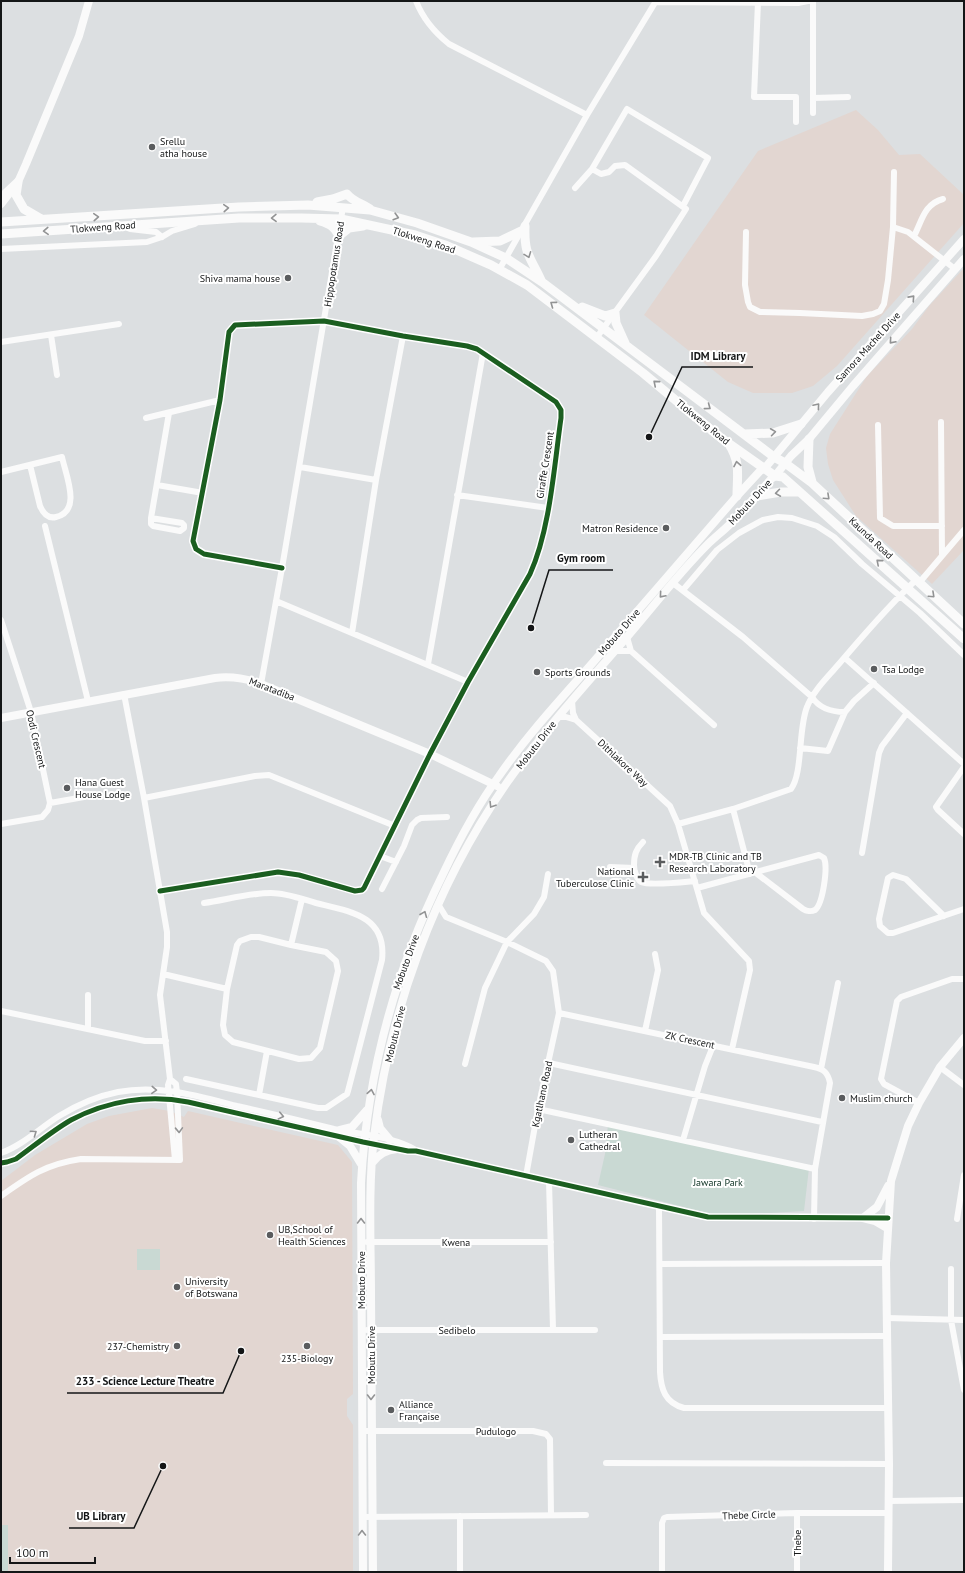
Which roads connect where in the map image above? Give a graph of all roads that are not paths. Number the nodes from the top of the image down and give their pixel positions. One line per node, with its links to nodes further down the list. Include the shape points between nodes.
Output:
1 (89, 1): 14 (main road, via 79,36)
2 (416, 1): 10 (street, via 432,30 449,44)
3 (656, 1): 6 (street); 10 (street)
4 (808, 1): 6 (street)
5 (813, 1): 8 (street)
6 (758, 2): 11 (street, via 754,96 796,97)
7 (848, 96): 8 (street)
8 (813, 98): 9 (street)
9 (813, 113)
10 (587, 115): 31 (street)
11 (796, 122)
12 (592, 169): 15 (street); 20 (street, via 601,174 609,172 615,166 625,165); 20 (street, via 627,109 708,158)
13 (894, 172): 28 (street)
14 (18, 182): 16 (main road); 18 (main road); 25 (main road, via 16,195 24,209)
15 (575, 188)
16 (1, 198)
17 (943, 199): 35 (street, via 935,201 923,213)
18 (1, 204)
19 (308, 205): 21 (main road, Tlokweng Road); 22 (main road, via 347,194); 25 (main road, Tlokweng Road, one-way to 19)
20 (683, 206): 47 (street, via 686,209)
21 (343, 207): 22 (main road, Tlokweng Road); 24 (street, Hippopotamus Road)
22 (370, 210): 38 (main road, Tlokweng Road, one-way to 38)
23 (301, 218): 24 (main road, Tlokweng Road); 26 (main road, Tlokweng Road, one-way to 26); 34 (main road, via 311,218 328,224 336,228)
24 (341, 219): 30 (main road, Tlokweng Road); 34 (street, Hippopotamus Road)
25 (42, 220): 27 (main road, Tlokweng Road)
26 (208, 220): 29 (main road, Tlokweng Road); 36 (street, via 172,231)
27 (1, 222)
28 (893, 226): 32 (street, via 884,304 880,311 862,316 760,312 750,307 745,285); 35 (street)
29 (108, 227): 33 (main road, Tlokweng Road, one-way to 33); 36 (street, via 146,230 156,232)
30 (381, 227): 34 (main road, via 352,226); 44 (main road, Tlokweng Road, via 445,245)
31 (524, 228): 38 (main road, via 500,241); 40 (street); 45 (main road, one-way to 45, via 526,253)
32 (746, 232)
33 (1, 234)
34 (339, 236): 48 (street, Hippopotamus Road)
35 (914, 236): 42 (street)
36 (162, 237): 39 (street, via 147,242)
37 (964, 239): 42 (main road, Samora Machel Drive)
38 (471, 242): 40 (main road, Tlokweng Road)
39 (1, 249)
40 (506, 258): 44 (street); 45 (main road, Tlokweng Road)
41 (964, 259): 43 (main road, Samora Machel Drive)
42 (944, 261): 43 (street); 62 (main road, Samora Machel Drive, one-way to 42)
43 (955, 269): 66 (main road, Samora Machel Drive, one-way to 66)
44 (499, 270): 53 (main road, Tlokweng Road, one-way to 44, via 527,286)
45 (542, 282): 46 (main road, Tlokweng Road)
46 (579, 308): 47 (main road, via 605,316); 50 (main road, Tlokweng Road)
47 (615, 313): 50 (street); 55 (main road, via 616,323)
48 (324, 321): 52 (street, Giraffe Crescent); 58 (street, Giraffe Crescent, via 238,324 232,327 229,332); 70 (street, Hippopotamus Road)
49 (119, 324): 51 (street)
50 (604, 328): 53 (street); 55 (main road, Tlokweng Road)
51 (51, 335): 54 (street); 57 (street)
52 (403, 336): 56 (street, Giraffe Crescent, via 467,346); 74 (street)
53 (596, 337): 65 (main road, Tlokweng Road, one-way to 53)
54 (1, 342)
55 (626, 344): 64 (main road, Tlokweng Road, one-way to 64)
56 (483, 353): 79 (street); 82 (street, Giraffe Crescent, via 559,406 561,418)
57 (57, 375)
58 (220, 400): 59 (street); 78 (street)
59 (169, 413): 60 (street); 76 (street)
60 (146, 418)
61 (941, 422): 85 (street)
62 (801, 424): 64 (main road, one-way to 62, via 773,433); 67 (main road, Samora Machel Drive)
63 (878, 425): 85 (street, via 880,518 893,526)
64 (744, 434): 67 (main road, Tlokweng Road)
65 (721, 438): 71 (main road, Tlokweng Road); 80 (main road, one-way to 65, via 737,461 728,443)
66 (809, 439): 68 (main road, Samora Machel Drive); 75 (main road, via 808,467)
67 (774, 457): 68 (main road, Kaunda Road); 71 (main road, Mobutu Drive)
68 (785, 463): 73 (main road, Samora Machel Drive); 75 (main road, Kaunda Road)
69 (30, 465): 69 (street, via 62,457 71,499 70,508 64,516 53,518 42,511); 72 (street)
70 (300, 467): 74 (street); 88 (street, Hippopotamus Road)
71 (765, 468): 73 (main road, Tlokweng Road); 80 (main road, Mobuto Drive)
72 (1, 472)
73 (775, 476): 77 (main road, Kaunda Road, via 783,477); 81 (main road, Mobutu Drive)
74 (376, 480): 97 (street)
75 (812, 483): 89 (main road, Kaunda Road, one-way to 89)
76 (157, 485): 78 (street); 83 (street)
77 (799, 492): 81 (main road, one-way to 81); 91 (main road, Kaunda Road, one-way to 77)
78 (202, 493): 88 (street, via 193,541 196,549 204,554)
79 (457, 495): 82 (street); 104 (street)
80 (737, 496): 122 (main road, Mobuto Drive)
81 (757, 496): 90 (main road, Mobutu Drive, via 707,545)
82 (548, 508): 105 (street, Giraffe Crescent, via 539,550 530,574)
83 (151, 518): 83 (street, via 182,523 184,528 180,531 153,526 150,524)
84 (45, 526): 111 (street)
85 (942, 526): 87 (street)
86 (964, 530): 87 (street)
87 (942, 555): 89 (street)
88 (282, 568): 94 (street, Hippopotamus Road)
89 (917, 582): 91 (street); 96 (main road, Kaunda Road, one-way to 96)
90 (674, 583): 92 (street); 98 (main road, Mobutu Drive, one-way to 98)
91 (908, 588): 93 (street); 99 (main road, Kaunda Road)
92 (683, 590): 93 (street, via 717,550 739,533 763,520 778,517 792,518 817,526); 109 (street)
93 (900, 596): 102 (street); 103 (street)
94 (276, 601): 97 (street); 107 (street, Hippopotamus Road)
95 (1, 620): 112 (street, Oodi Crescent)
96 (964, 624)
97 (352, 633): 104 (street)
98 (627, 637): 100 (main road, Mobutu Drive); 101 (street)
99 (964, 639)
100 (615, 651): 101 (street); 110 (main road, Mobutu Drive)
101 (631, 651): 118 (street)
102 (964, 655)
103 (844, 658): 106 (street); 109 (street)
104 (428, 664): 105 (street)
105 (468, 682): 120 (street, Giraffe Crescent)
106 (874, 683): 113 (street); 114 (street)
107 (261, 684): 108 (main road, Maratadiba, via 245,678 224,677); 120 (main road, Maratadiba)
108 (124, 694): 111 (main road, Maratadiba); 128 (street)
109 (812, 697): 113 (street, via 823,707); 119 (street, via 803,716)
110 (572, 700): 115 (main road, Mobutu Drive); 117 (street)
111 (88, 701): 112 (main road, Maratadiba)
112 (31, 712): 116 (main road, Maratadiba); 129 (street, Oodi Crescent)
113 (845, 712): 119 (street, via 828,751)
114 (907, 713): 121 (street); 137 (street, via 879,753)
115 (559, 717): 117 (street); 125 (main road, Mobutu Drive)
116 (1, 718)
117 (576, 720): 133 (street, Dithlakore Way, via 670,806)
118 (714, 725)
119 (800, 748): 130 (street, via 796,780 791,789)
120 (430, 754): 123 (main road, Maratadiba); 134 (street, Giraffe Crescent)
121 (964, 765): 135 (street, via 937,805 937,809)
122 (501, 772): 123 (main road, via 493,776); 124 (main road, Mobuto Drive)
123 (479, 776): 124 (main road, Maratadiba); 127 (main road, via 483,782)
124 (493, 784): 125 (main road, Maratadiba); 127 (main road, Mobuto Drive)
125 (503, 789): 150 (main road, Mobutu Drive, one-way to 150, via 468,843)
126 (84, 797): 129 (street)
127 (485, 797): 186 (main road, Mobuto Drive, one-way to 127, via 389,1011 406,957 427,906 460,839)
128 (144, 798): 134 (street, via 269,775); 147 (street)
129 (50, 803): 132 (street, via 42,817)
130 (732, 809): 133 (street); 143 (street)
131 (447, 817): 139 (street, via 417,820 412,825)
132 (1, 824)
133 (678, 824): 144 (street, Dithlakore Way)
134 (395, 826): 138 (street, Giraffe Crescent)
135 (964, 834)
136 (643, 842): 141 (street, via 635,852)
137 (862, 852)
138 (380, 856): 139 (street); 147 (street, Giraffe Crescent, via 364,888 359,891 278,872)
139 (396, 862): 146 (street)
140 (610, 867): 141 (street)
141 (634, 868): 144 (street, via 639,880 646,883)
142 (548, 874): 155 (street, via 544,897 534,914)
143 (753, 874): 143 (street, via 802,909 810,911 816,909 821,901 826,862 819,855); 145 (street)
144 (695, 881): 145 (street, Dithlakore Way)
145 (697, 888): 170 (street, Dithlakore Way, via 704,913 749,961)
146 (382, 889)
147 (160, 891): 158 (street, via 167,940)
148 (302, 899): 149 (street, via 272,893); 156 (street); 182 (street, via 363,916 376,929 382,948 382,960 347,1094 321,1109)
149 (204, 903)
150 (438, 904): 153 (street); 154 (main road, Mobutu Drive)
151 (964, 909): 152 (street)
152 (944, 916): 152 (street, via 886,933 880,926 879,919 888,878 893,875 906,879)
153 (446, 917): 154 (street); 155 (street)
154 (431, 922): 188 (main road, Mobutu Drive, via 400,1010 382,1085)
155 (507, 942): 164 (street, Kgatlhano Road, via 550,965); 173 (street, via 485,988)
156 (291, 945): 161 (street, via 259,936 240,941); 171 (street, via 326,952 336,961 338,971 320,1048 312,1058 299,1059)
157 (655, 954): 166 (street, via 658,970)
158 (163, 974): 161 (street); 168 (street, via 161,1004)
159 (964, 979): 185 (street, via 952,978 901,997 897,1001 881,1079 884,1084)
160 (838, 983): 175 (street)
161 (226, 989): 171 (street, via 223,1025 225,1035 232,1042)
162 (88, 995): 165 (street)
163 (1, 1012): 165 (street)
164 (558, 1013): 166 (street, ZK Crescent); 172 (street, Kgatlhano Road)
165 (88, 1029): 168 (street, via 145,1041)
166 (645, 1030): 169 (street, ZK Crescent)
167 (964, 1038): 174 (main road)
168 (166, 1041): 176 (street)
169 (714, 1046): 170 (street, ZK Crescent); 181 (street)
170 (732, 1049): 175 (street, ZK Crescent)
171 (267, 1051): 182 (street)
172 (549, 1062): 181 (street); 187 (street, Kgatlhano Road)
173 (465, 1064)
174 (940, 1067): 178 (street); 185 (main road)
175 (821, 1069): 189 (street, via 829,1076 830,1083)
176 (170, 1079): 179 (street); 180 (street, via 176,1084)
177 (186, 1079): 182 (street)
178 (964, 1085)
179 (168, 1091): 180 (street); 183 (street); 197 (street, one-way to 179, via 16,1146 60,1115 90,1100 118,1092 149,1089)
180 (177, 1092): 184 (street); 190 (street, one-way to 190)
181 (697, 1094): 189 (street); 193 (street)
182 (259, 1095)
183 (169, 1099): 184 (street); 198 (street); 199 (street, via 138,1099 96,1108 70,1121 16,1159)
184 (178, 1100): 190 (street); 198 (street, one-way to 198)
185 (919, 1103): 206 (main road, via 906,1131)
186 (368, 1108): 190 (main road, via 356,1124); 191 (main road, Mobuto Drive)
187 (538, 1109): 193 (street); 204 (street, Kgatlhano Road)
188 (378, 1114): 192 (main road, via 380,1128); 194 (main road, Mobutu Drive)
189 (822, 1122): 202 (street)
190 (339, 1133): 191 (street); 201 (main road)
191 (364, 1139): 194 (street); 201 (main road, Mobuto Drive)
192 (390, 1140): 194 (street); 196 (street)
193 (683, 1140): 202 (street)
194 (374, 1141): 195 (street); 200 (main road, Mobutu Drive)
195 (397, 1149): 196 (street); 200 (main road, via 389,1149)
196 (416, 1151): 204 (street)
197 (1, 1153)
198 (178, 1160): 207 (street, via 81,1159 59,1163 32,1174)
199 (1, 1163)
200 (372, 1163): 214 (main road, Mobutu Drive)
201 (362, 1166): 216 (main road, Mobuto Drive, one-way to 201)
202 (815, 1168): 211 (street)
203 (964, 1175): 212 (street)
204 (526, 1176): 205 (street)
205 (549, 1181): 208 (street); 215 (street)
206 (890, 1181): 209 (main road, via 877,1207); 210 (main road)
207 (1, 1196)
208 (659, 1206): 211 (street, via 714,1218); 218 (street)
209 (863, 1218): 210 (street); 211 (street); 213 (main road, via 875,1220)
210 (888, 1218): 213 (main road)
211 (814, 1219)
212 (957, 1219)
213 (887, 1228): 217 (main road)
214 (371, 1242): 215 (street, Kwena); 216 (street, Kwena); 225 (main road, Mobutu Drive)
215 (551, 1242): 223 (street)
216 (361, 1243): 224 (main road, Mobuto Drive)
217 (886, 1263): 218 (street); 220 (main road)
218 (660, 1264): 228 (street)
219 (951, 1269): 221 (street)
220 (887, 1318): 221 (street); 227 (main road)
221 (951, 1320): 222 (street); 229 (street)
222 (964, 1320)
223 (553, 1329): 225 (street, Sedibelo); 226 (street, Sedibelo)
224 (361, 1330): 225 (street, Sedibelo); 231 (main road, Mobuto Drive)
225 (371, 1330): 232 (main road, Mobutu Drive, one-way to 232)
226 (595, 1330)
227 (887, 1336): 228 (street); 230 (main road)
228 (661, 1337): 230 (street, via 662,1389 664,1396 678,1407)
229 (964, 1390)
230 (887, 1408): 236 (main road)
231 (362, 1415): 232 (main road); 233 (main road, Mobuto Drive)
232 (371, 1415): 234 (main road, Mobutu Drive)
233 (362, 1431): 234 (street, Pudulogo); 245 (main road, Mobuto Drive)
234 (371, 1431): 242 (main road, Mobutu Drive); 244 (street, Pudulogo, via 533,1431 546,1434 550,1439)
235 (606, 1462): 236 (street)
236 (889, 1464): 238 (main road)
237 (964, 1500): 238 (street)
238 (888, 1501): 240 (main road)
239 (796, 1513): 240 (street, Thebe Circle); 249 (street, Thebe Circle, via 664,1518); 250 (street, Thebe)
240 (888, 1513): 251 (main road)
241 (586, 1515): 244 (street)
242 (372, 1516): 243 (street); 245 (street); 247 (main road, Mobutu Drive)
243 (460, 1516): 244 (street); 248 (street)
244 (551, 1516)
245 (362, 1517): 246 (main road, Mobuto Drive, one-way to 245)
246 (363, 1572)
247 (373, 1572)
248 (460, 1572)
249 (662, 1572)
250 (797, 1572)
251 (888, 1572)

